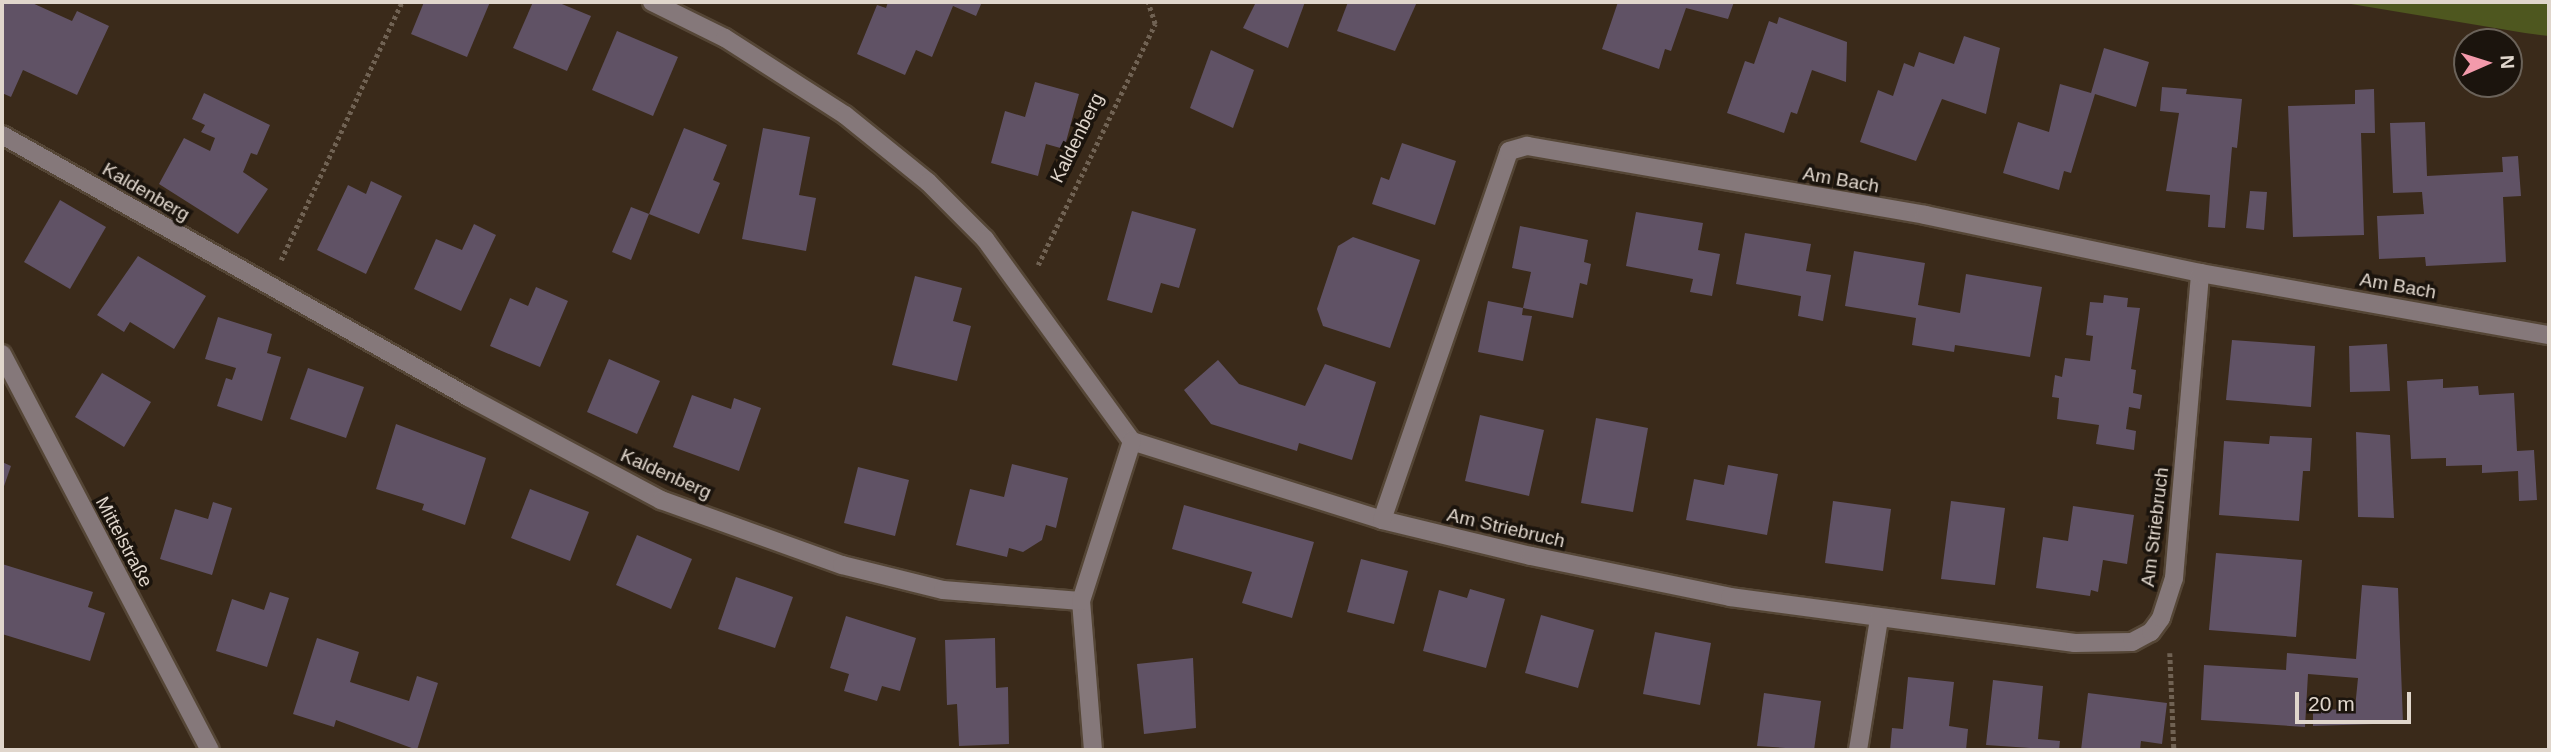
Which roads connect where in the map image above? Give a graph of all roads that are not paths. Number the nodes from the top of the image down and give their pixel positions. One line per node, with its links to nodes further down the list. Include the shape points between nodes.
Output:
1 (652, 2): 6 (street, via 725,38 845,115 928,182 985,239)
2 (2, 135): 8 (street, Kaldenberg, via 661,500 842,565 931,587)
3 (2200, 273): 4 (street, Am Bach); 7 (street, Am Bach, via 1911,213 1527,146 1509,151); 9 (street, Am Striebruch, via 2174,578 2161,618 2151,632 2132,642 2105,645)
4 (2549, 335)
5 (2, 354): 10 (street, Mittelstraße)
6 (1132, 441): 7 (street, Am Striebruch); 8 (street)
7 (1382, 520): 9 (street, Am Striebruch, via 1730,597)
8 (1080, 601): 11 (street)
9 (1879, 619): 12 (street)
10 (209, 750)
11 (1093, 750)
12 (1858, 750)

